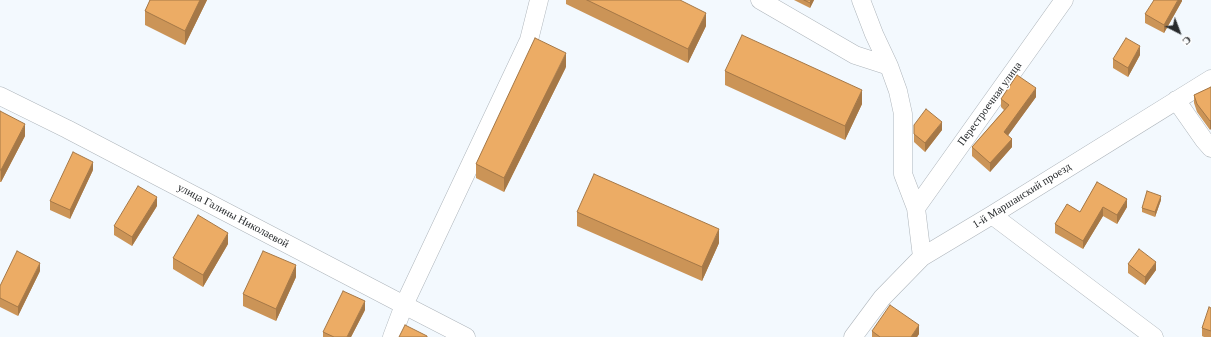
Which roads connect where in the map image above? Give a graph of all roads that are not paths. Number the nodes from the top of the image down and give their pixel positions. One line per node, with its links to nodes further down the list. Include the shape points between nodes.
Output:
1 (539, 0): 13 (street, via 529,40)
2 (760, 0): 5 (street, via 855,55)
3 (861, 0): 5 (street)
4 (1064, 0): 10 (street, Перестроечная улица)
5 (889, 66): 10 (street, via 903,114 903,174)
6 (1211, 79): 8 (street, 1-й Маршанский проезд)
7 (0, 96): 13 (street, улица Галины Николаевой)
8 (1176, 100): 9 (street); 11 (street, 1-й Маршанский проезд)
9 (1211, 148)
10 (916, 208): 12 (street)
11 (992, 215): 12 (street, 1-й Маршанский проезд); 17 (street)
12 (922, 256): 16 (street, 1-й Маршанский проезд, via 882,298)
13 (404, 305): 14 (street); 15 (street, улица Галины Николаевой)
14 (392, 337)
15 (466, 337)
16 (853, 337)
17 (1154, 337)

